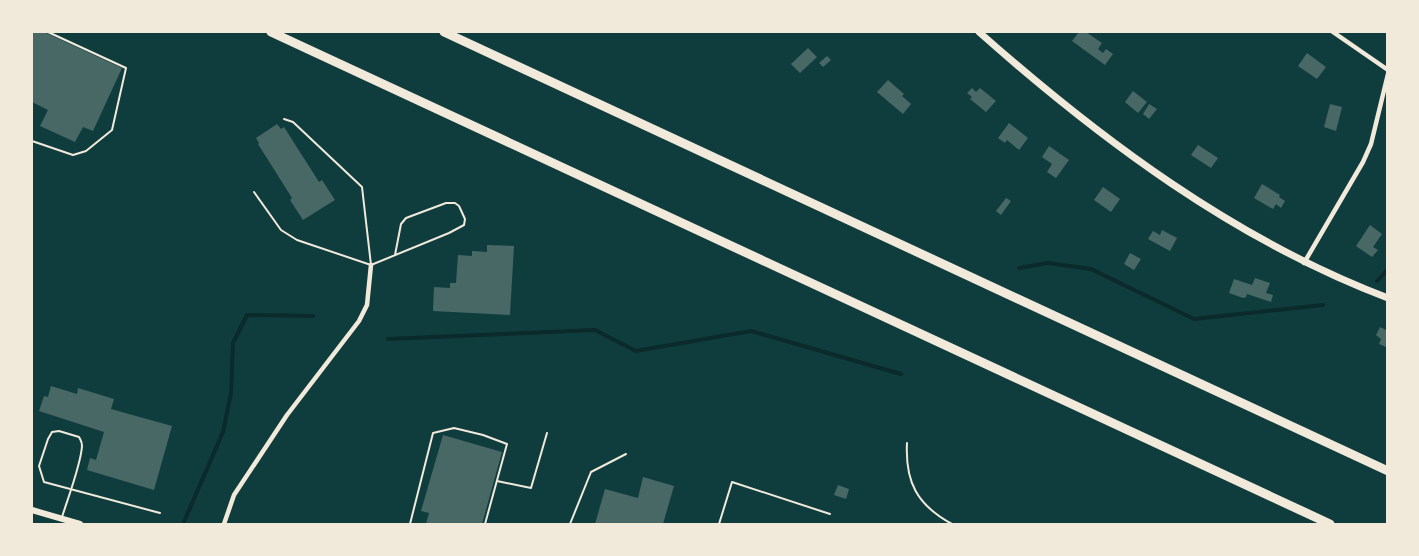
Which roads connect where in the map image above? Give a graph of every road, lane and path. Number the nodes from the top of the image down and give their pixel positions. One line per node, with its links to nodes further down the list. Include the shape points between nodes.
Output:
1 (48, 32): 8 (lane, via 126,68 112,130 86,151 73,155)
2 (271, 32): 31 (highway)
3 (444, 32): 17 (highway)
4 (980, 32): 11 (main road, via 1148,168)
5 (1333, 32): 6 (street)
6 (1388, 72): 11 (street, via 1371,144)
7 (284, 119): 12 (lane, via 293,122 362,187)
8 (32, 141)
9 (254, 192): 12 (lane, via 281,230 297,240)
10 (395, 255): 10 (lane, via 464,225 459,206 446,203 406,218 401,224); 12 (lane)
11 (1304, 263): 13 (main road)
12 (371, 265): 25 (street, via 367,304 359,321 286,415 234,495)
13 (1388, 298)
14 (547, 433): 18 (lane, via 531,488)
15 (907, 443): 30 (path, via 906,459 914,490 924,506)
16 (626, 454): 28 (lane, via 591,472)
17 (1388, 471)
18 (497, 481): 26 (lane, via 507,444 454,428 433,434); 27 (lane)
19 (70, 488): 19 (lane, via 82,444 79,437 59,430 48,439 39,466 44,482); 21 (lane); 23 (lane)
20 (32, 510): 23 (street)
21 (160, 513)
22 (830, 514): 29 (lane, via 732,482)
23 (62, 519): 24 (street)
24 (80, 525)
25 (224, 525)
26 (410, 525)
27 (485, 525)
28 (570, 525)
29 (719, 525)
30 (952, 525)
31 (1330, 525)

